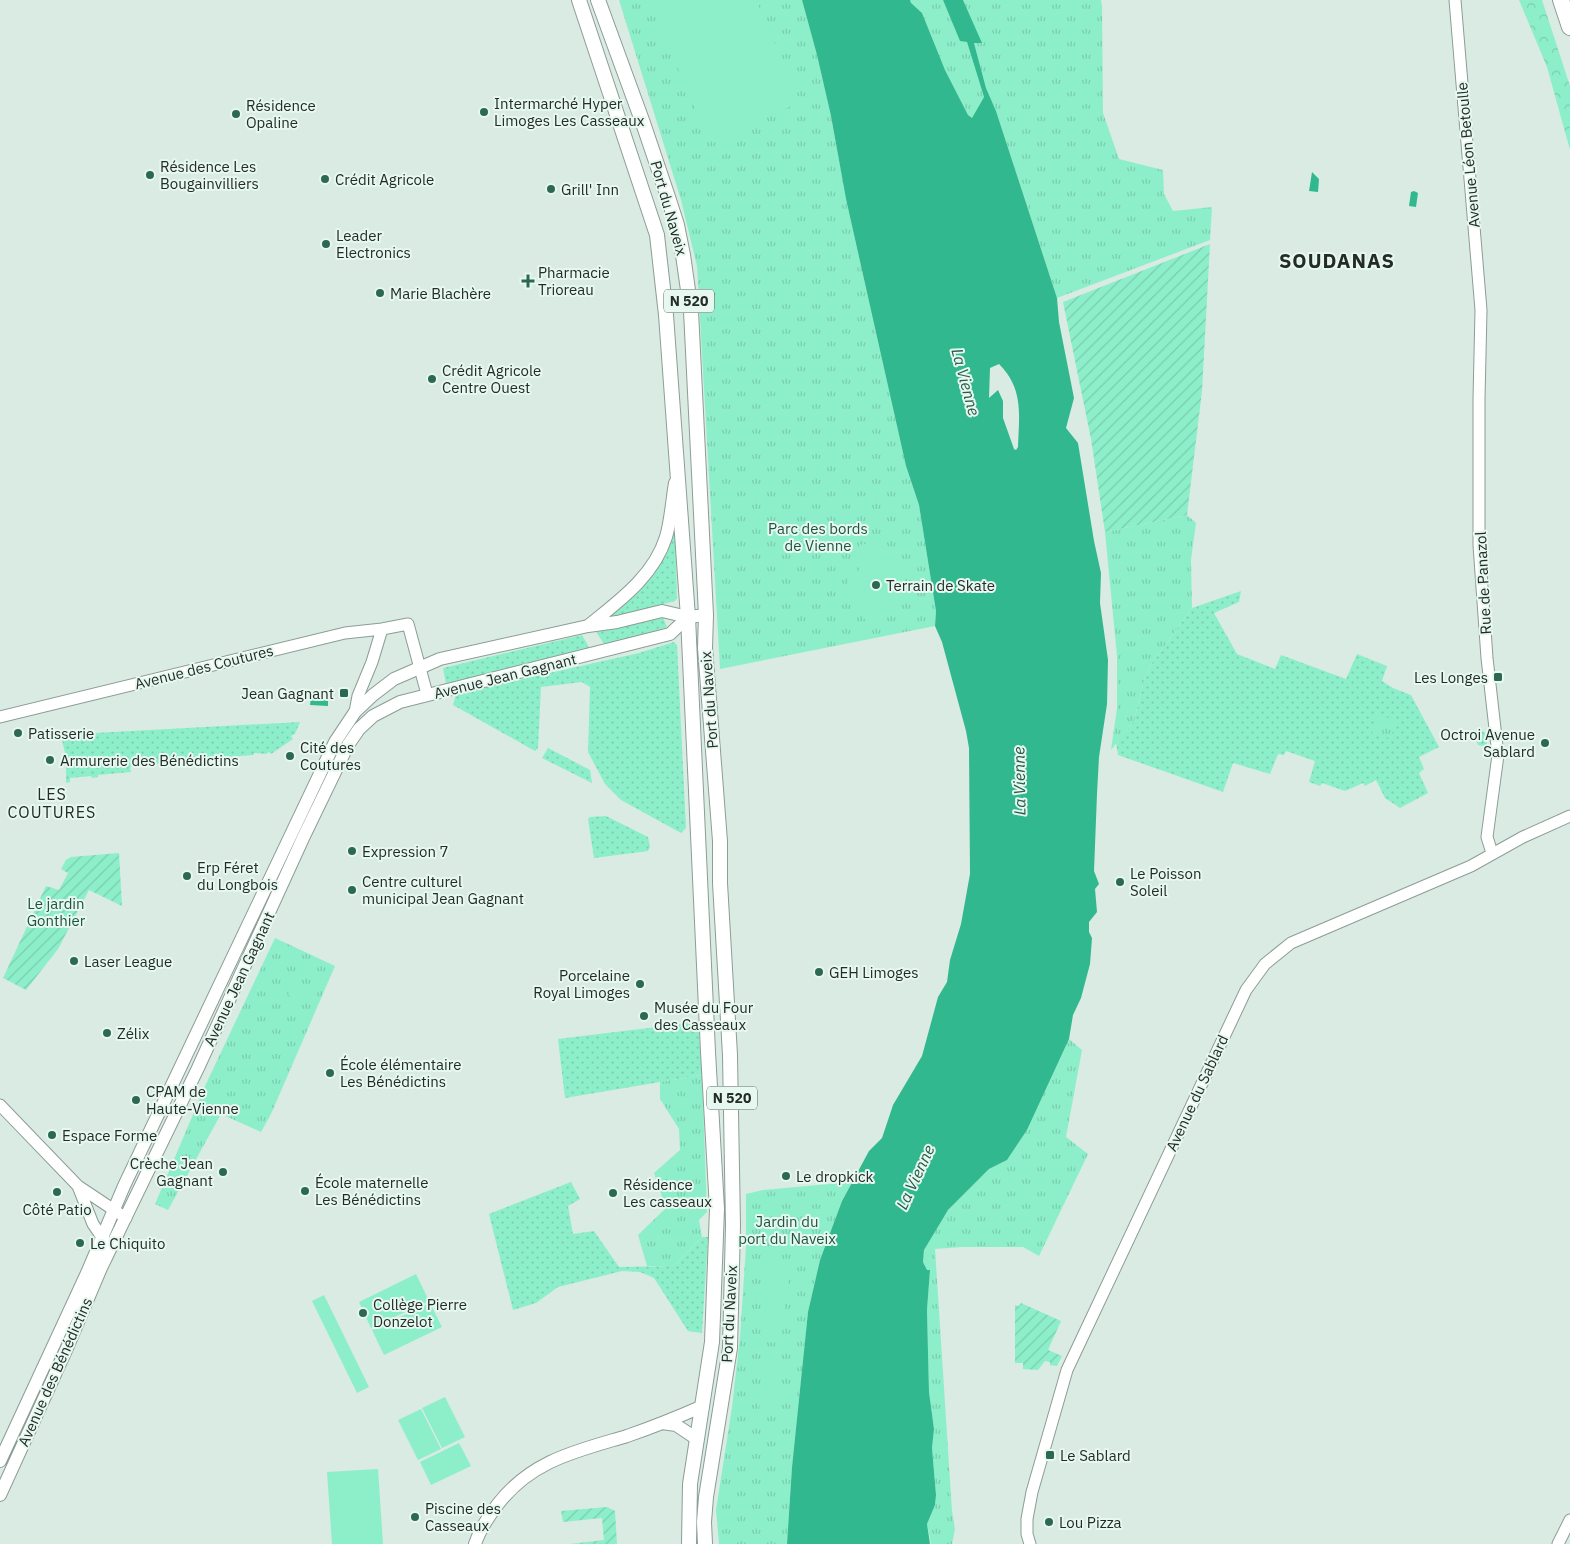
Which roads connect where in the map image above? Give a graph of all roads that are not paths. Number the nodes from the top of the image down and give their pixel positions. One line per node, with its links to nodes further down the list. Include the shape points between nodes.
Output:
1 (579, 0): 7 (main road, Port du Naveix / N 520, via 657,235)
2 (598, 0): 8 (main road, Port du Naveix / N 520, via 662,179 683,255 690,311)
3 (1455, 0): 6 (street, Avenue Léon Betoulle)
4 (1562, 0): 5 (highway)
5 (1570, 27)
6 (1481, 310): 17 (street, Rue de Panazol, via 1479,544 1498,755 1487,837)
7 (677, 471): 9 (main road, Port du Naveix / N 520); 10 (main road, Avenue Jean Gagnant, via 666,536 656,561 629,591)
8 (706, 615): 9 (main road, Avenue Jean Gagnant); 32 (main road, Port du Naveix / N 520, via 705,648 720,841 732,1111 733,1226 730,1348 706,1497)
9 (688, 617): 10 (main road, Avenue Jean Gagnant, via 662,611); 13 (main road, Avenue Jean Gagnant, via 670,634); 24 (main road, Port du Naveix / N 520, via 717,1209 712,1342)
10 (588, 626): 12 (main road, Avenue Jean Gagnant, via 440,659)
11 (382, 629): 12 (street, Avenue des Coutures, via 408,624); 14 (street); 15 (street, Avenue des Coutures, via 345,632)
12 (421, 667): 13 (street); 14 (main road, Avenue Jean Gagnant, via 394,679)
13 (427, 694): 21 (main road, Avenue Jean Gagnant, via 400,702 373,716 348,745)
14 (355, 712): 20 (main road, Avenue Jean Gagnant, via 335,742)
15 (0, 717)
16 (1570, 816): 17 (street, Avenue du Sablard)
17 (1492, 853): 33 (street, Avenue du Sablard, via 1471,866 1292,943 1264,964 1246,990 1068,1370 1032,1492 1027,1520)
18 (0, 1105): 19 (street)
19 (78, 1186): 20 (street); 22 (street, via 92,1224)
20 (114, 1210): 21 (street); 22 (main road, Avenue Jean Gagnant)
21 (126, 1218): 23 (main road, Avenue Jean Gagnant)
22 (102, 1237): 23 (street); 27 (main road, Avenue des Bénédictins)
23 (110, 1250): 28 (main road, Avenue des Bénédictins)
24 (703, 1406): 25 (main road); 26 (main road, N 520)
25 (662, 1423): 26 (main road, via 676,1425); 30 (main road, via 568,1454 537,1468 503,1498)
26 (697, 1439): 31 (main road, N 520, via 690,1484)
27 (0, 1461)
28 (0, 1495)
29 (1570, 1520): 34 (street)
30 (475, 1544)
31 (689, 1544)
32 (705, 1544)
33 (1030, 1544)
34 (1558, 1544)

